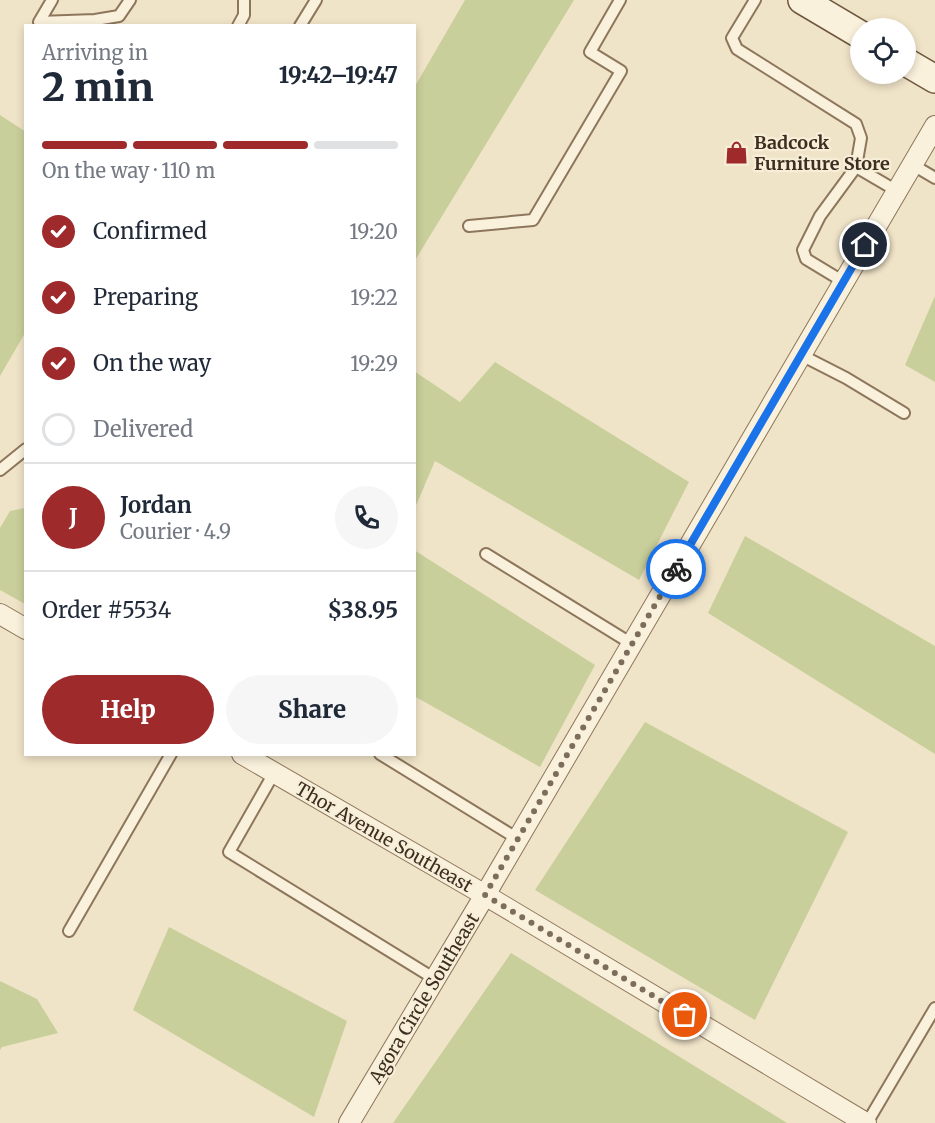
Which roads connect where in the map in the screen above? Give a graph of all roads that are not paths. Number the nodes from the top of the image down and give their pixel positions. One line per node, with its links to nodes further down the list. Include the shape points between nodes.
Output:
1 (52, 0): 2 (lane, via 39,22 119,16)
2 (130, 0)
3 (244, 0): 8 (lane, via 244,15)
4 (316, 0): 9 (lane)
5 (620, 0): 18 (lane, via 590,52 621,71 533,220)
6 (755, 0): 15 (lane, via 732,38 737,49 856,124 861,138)
7 (802, 0): 10 (main road)
8 (239, 24)
9 (301, 24)
10 (850, 28)
11 (916, 68): 12 (main road)
12 (935, 79)
13 (935, 126): 14 (street, Agora Circle Southeast)
14 (913, 165): 16 (lane); 17 (street, Agora Circle Southeast)
15 (856, 167): 17 (lane); 19 (lane, via 820,216 803,250 806,259)
16 (935, 178)
17 (897, 191): 19 (street, Agora Circle Southeast)
18 (470, 226)
19 (844, 282): 20 (street, Agora Circle Southeast)
20 (801, 356): 21 (lane); 27 (street, Agora Circle Southeast)
21 (904, 413)
22 (24, 451): 23 (lane)
23 (0, 470)
24 (486, 554): 27 (lane)
25 (0, 614): 26 (street)
26 (24, 628)
27 (632, 644): 32 (street, Agora Circle Southeast)
28 (170, 756): 34 (lane)
29 (245, 756): 31 (street, Thor Avenue Southeast)
30 (383, 756): 32 (lane)
31 (274, 773): 33 (street, Thor Avenue Southeast); 35 (lane, via 229,852)
32 (518, 839): 33 (street, Agora Circle Southeast)
33 (485, 895): 35 (street, Agora Circle Southeast); 38 (street, Thor Avenue Southeast)
34 (69, 931)
35 (435, 979): 37 (street, Agora Circle Southeast)
36 (935, 1008): 38 (lane)
37 (349, 1123)
38 (866, 1123)

